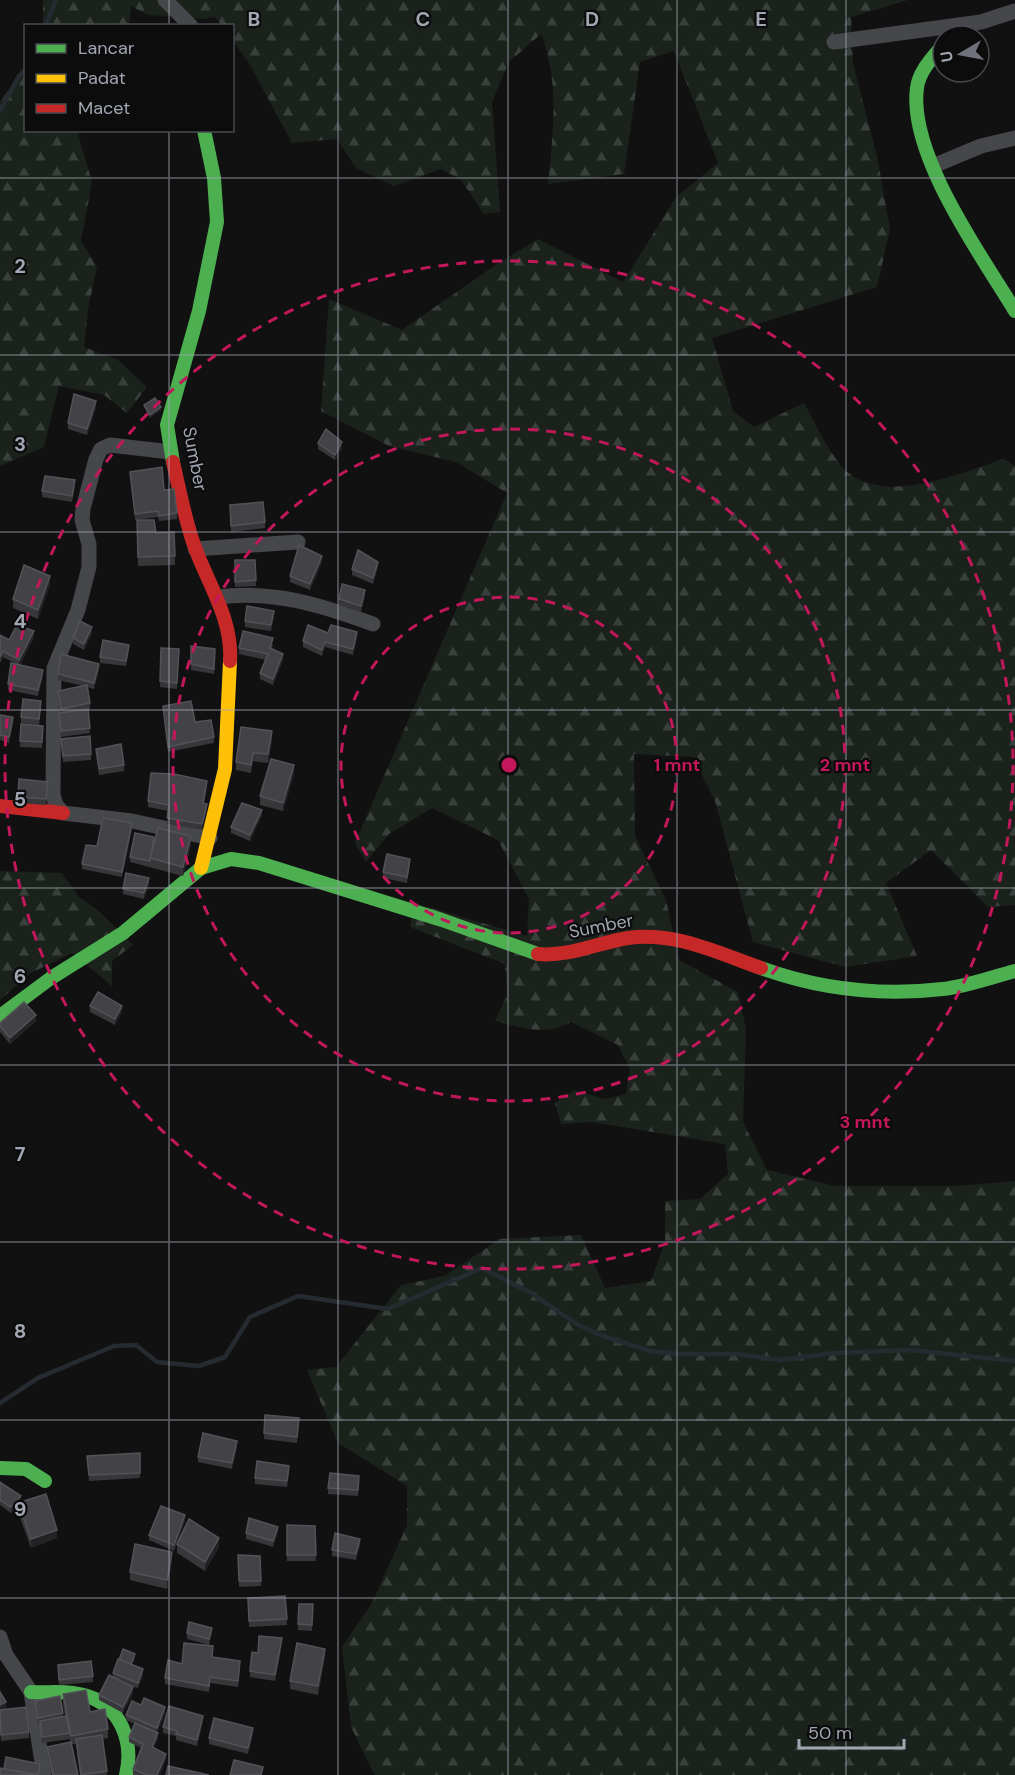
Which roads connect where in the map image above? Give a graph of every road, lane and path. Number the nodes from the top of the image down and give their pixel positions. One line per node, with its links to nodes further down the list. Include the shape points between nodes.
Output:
1 (165, 0): 3 (street)
2 (1015, 10): 4 (street)
3 (189, 24)
4 (974, 24)
5 (931, 33): 6 (street)
6 (834, 42)
7 (931, 60): 10 (street, via 917,87 916,108)
8 (204, 132): 12 (street, Sumber, via 214,178 217,222 199,311 169,416)
9 (1015, 138): 10 (street, via 981,146)
10 (933, 166): 11 (street)
11 (1015, 311)
12 (171, 452): 14 (street, Sumber); 18 (street, via 110,445 96,459 82,520 89,544 89,567 78,610 57,656 53,683 53,795)
13 (298, 542): 14 (street)
14 (195, 549): 15 (street, Sumber)
15 (218, 597): 16 (street, via 258,594 304,600); 19 (street, Sumber, via 231,649 227,747)
16 (372, 624)
17 (0, 806): 18 (street)
18 (63, 813): 19 (street, via 132,821)
19 (210, 838): 20 (street, Sumber)
20 (201, 868): 21 (street, Sumber, via 231,859 259,863 536,954 555,956 629,938 660,937 681,940 796,981 849,990 895,992 945,989); 22 (street, via 123,933)
21 (1015, 972)
22 (0, 1016)
23 (0, 1468): 24 (street, via 26,1469)
24 (45, 1480)
25 (0, 1637): 26 (street, via 6,1655)
26 (31, 1692): 27 (street); 28 (street, via 84,1696 114,1714 129,1748)
27 (44, 1775)
28 (126, 1775)

